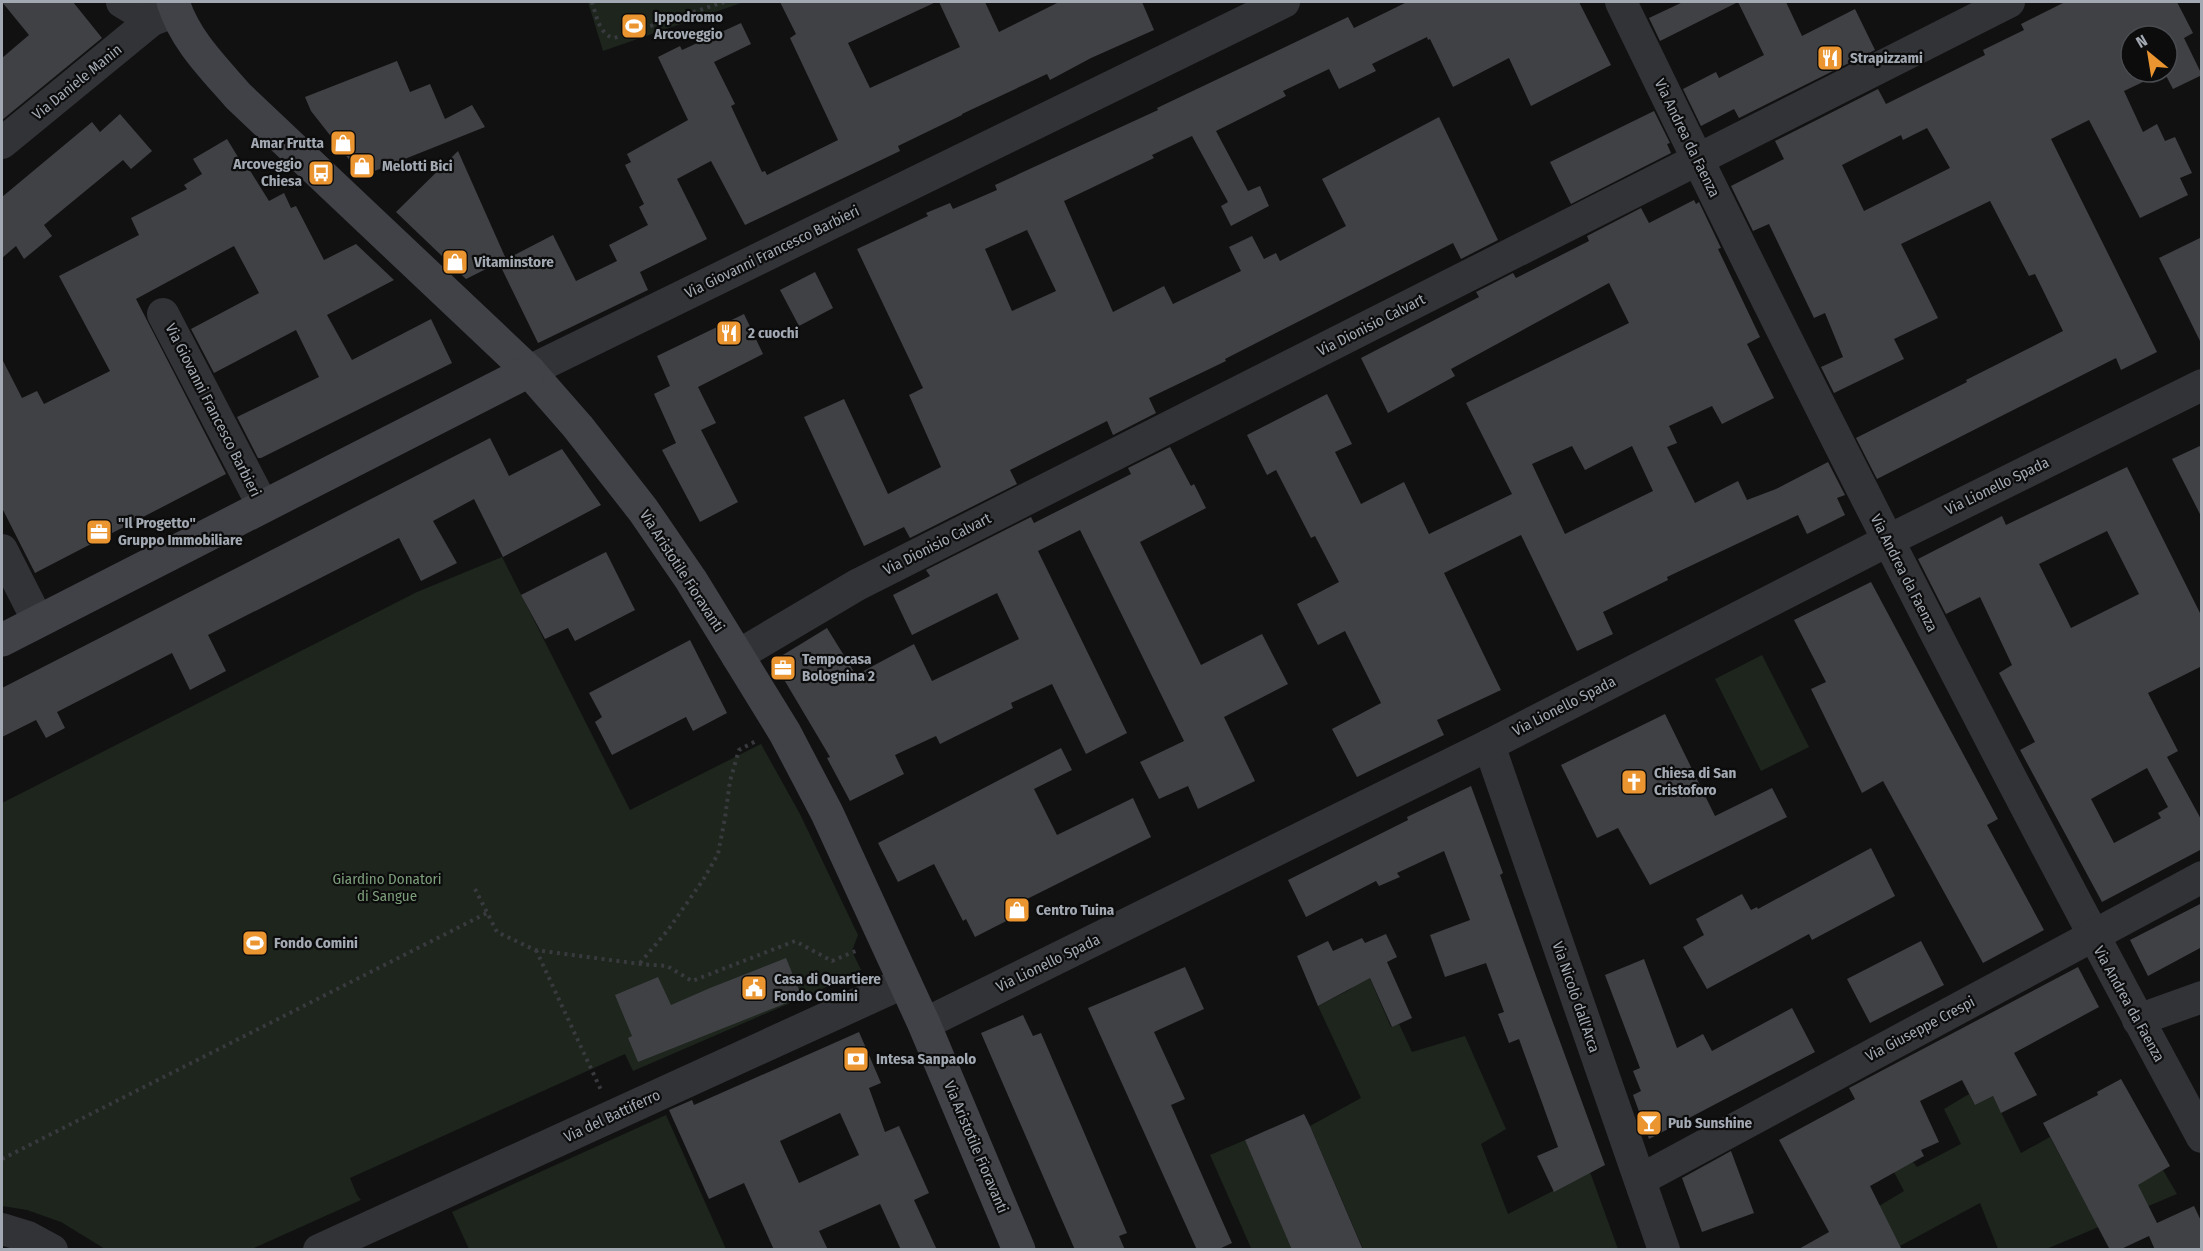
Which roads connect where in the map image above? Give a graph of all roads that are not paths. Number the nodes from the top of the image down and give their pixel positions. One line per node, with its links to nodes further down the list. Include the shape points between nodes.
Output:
1 (122, 2): 5 (street)
2 (1284, 2): 9 (street, Via Giovanni Francesco Barbieri)
3 (1621, 2): 7 (street, Via Andrea da Faenza)
4 (2009, 2): 7 (street, Via Dionisio Calvart)
5 (167, 11): 6 (street, Via Daniele Manin); 9 (street, Via Aristotile Fioravanti, via 238,96)
6 (2, 143)
7 (1697, 160): 12 (street, Via Andrea da Faenza); 16 (street, Via Dionisio Calvart, via 857,585)
8 (163, 314): 11 (street, Via Giovanni Francesco Barbieri)
9 (529, 371): 11 (street, Via Giovanni Francesco Barbieri); 16 (street, Via Aristotile Fioravanti, via 643,510)
10 (2202, 385): 12 (street, Via Lionello Spada)
11 (263, 506): 14 (street, Via Giovanni Francesco Barbieri)
12 (1887, 541): 17 (street, Via Lionello Spada); 19 (street, Via Andrea da Faenza)
13 (2, 550): 14 (street)
14 (38, 621): 15 (street, Via Giovanni Francesco Barbieri)
15 (2, 640)
16 (737, 656): 20 (street, Via Aristotile Fioravanti, via 785,733 827,813)
17 (1489, 745): 23 (street, Via Lionello Spada); 25 (street, Via Nicolò dall'Arca)
18 (2202, 877): 19 (street, Via Giuseppe Crespi)
19 (2092, 936): 22 (street, Via Andrea da Faenza); 25 (street, Via Giuseppe Crespi)
20 (905, 982): 23 (street, Via Aristotile Fioravanti); 27 (street, Via del Battiferro)
21 (2202, 997): 22 (street)
22 (2138, 1020): 24 (street, Via Andrea da Faenza)
23 (924, 1024): 29 (street, Via Aristotile Fioravanti)
24 (2202, 1137)
25 (1640, 1180): 30 (street, Via Nicolò dall'Arca)
26 (2, 1229): 28 (street)
27 (338, 1246)
28 (52, 1250)
29 (1019, 1250)
30 (1664, 1250)

